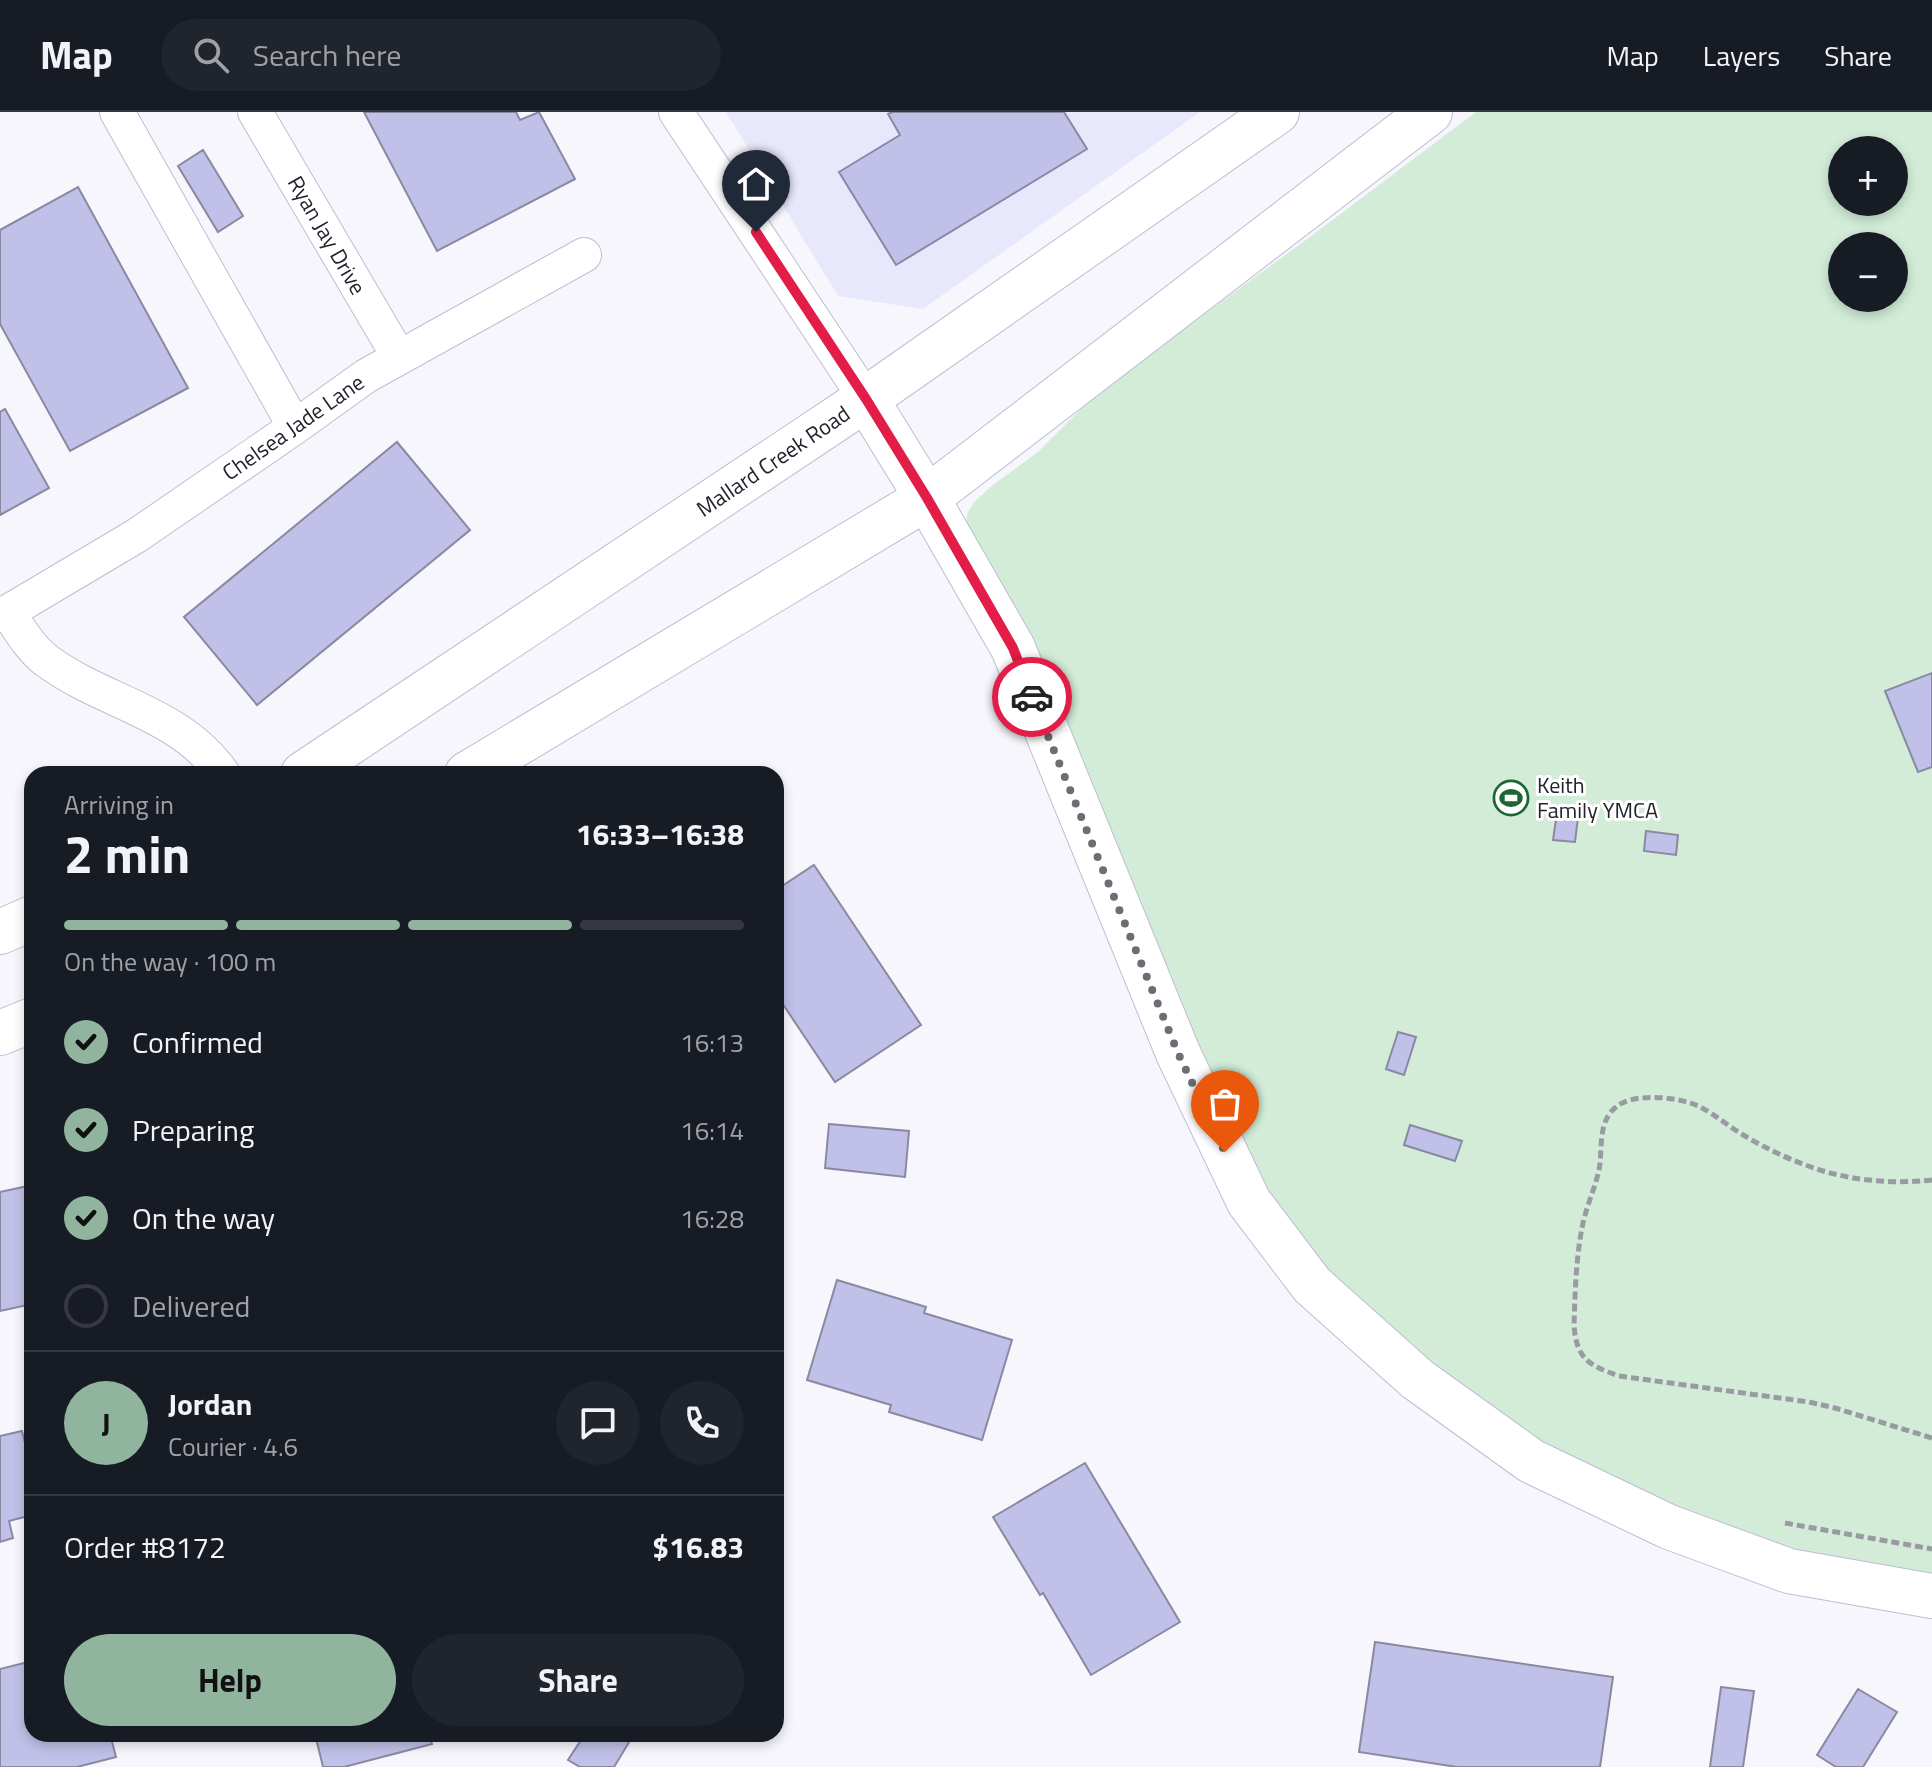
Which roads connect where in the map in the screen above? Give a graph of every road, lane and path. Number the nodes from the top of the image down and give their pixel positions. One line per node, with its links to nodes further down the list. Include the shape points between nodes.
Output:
1 (117, 112): 9 (street)
2 (255, 112): 7 (street, Ryan Jay Drive)
3 (676, 112): 8 (street)
4 (1277, 112): 8 (main road, Mallard Creek Road)
5 (1430, 112): 10 (main road)
6 (584, 255): 7 (street, Chelsea Jade Lane)
7 (399, 357): 9 (street, Chelsea Jade Lane)
8 (866, 399): 10 (main road); 13 (main road, Mallard Creek Road)
9 (295, 427): 11 (street, Chelsea Jade Lane, via 136,536)
10 (927, 498): 14 (main road); 23 (main road, via 1013,648 1178,1053 1249,1202 1312,1285 1417,1379 1531,1461 1669,1527 1789,1571)
11 (4, 613): 12 (street, via 45,660 177,730)
12 (217, 766)
13 (315, 766)
14 (480, 766)
15 (24, 922): 16 (main road)
16 (0, 932)
17 (24, 1023): 18 (main road)
18 (0, 1033)
19 (1932, 1180): 20 (path, via 1867,1180 1818,1170 1744,1136 1697,1106 1670,1099 1624,1101 1609,1114 1602,1133 1599,1170 1583,1224 1574,1326 1582,1357 1619,1376 1809,1402)
20 (1932, 1438)
21 (1782, 1522): 22 (path)
22 (1932, 1549)
23 (1932, 1596)

